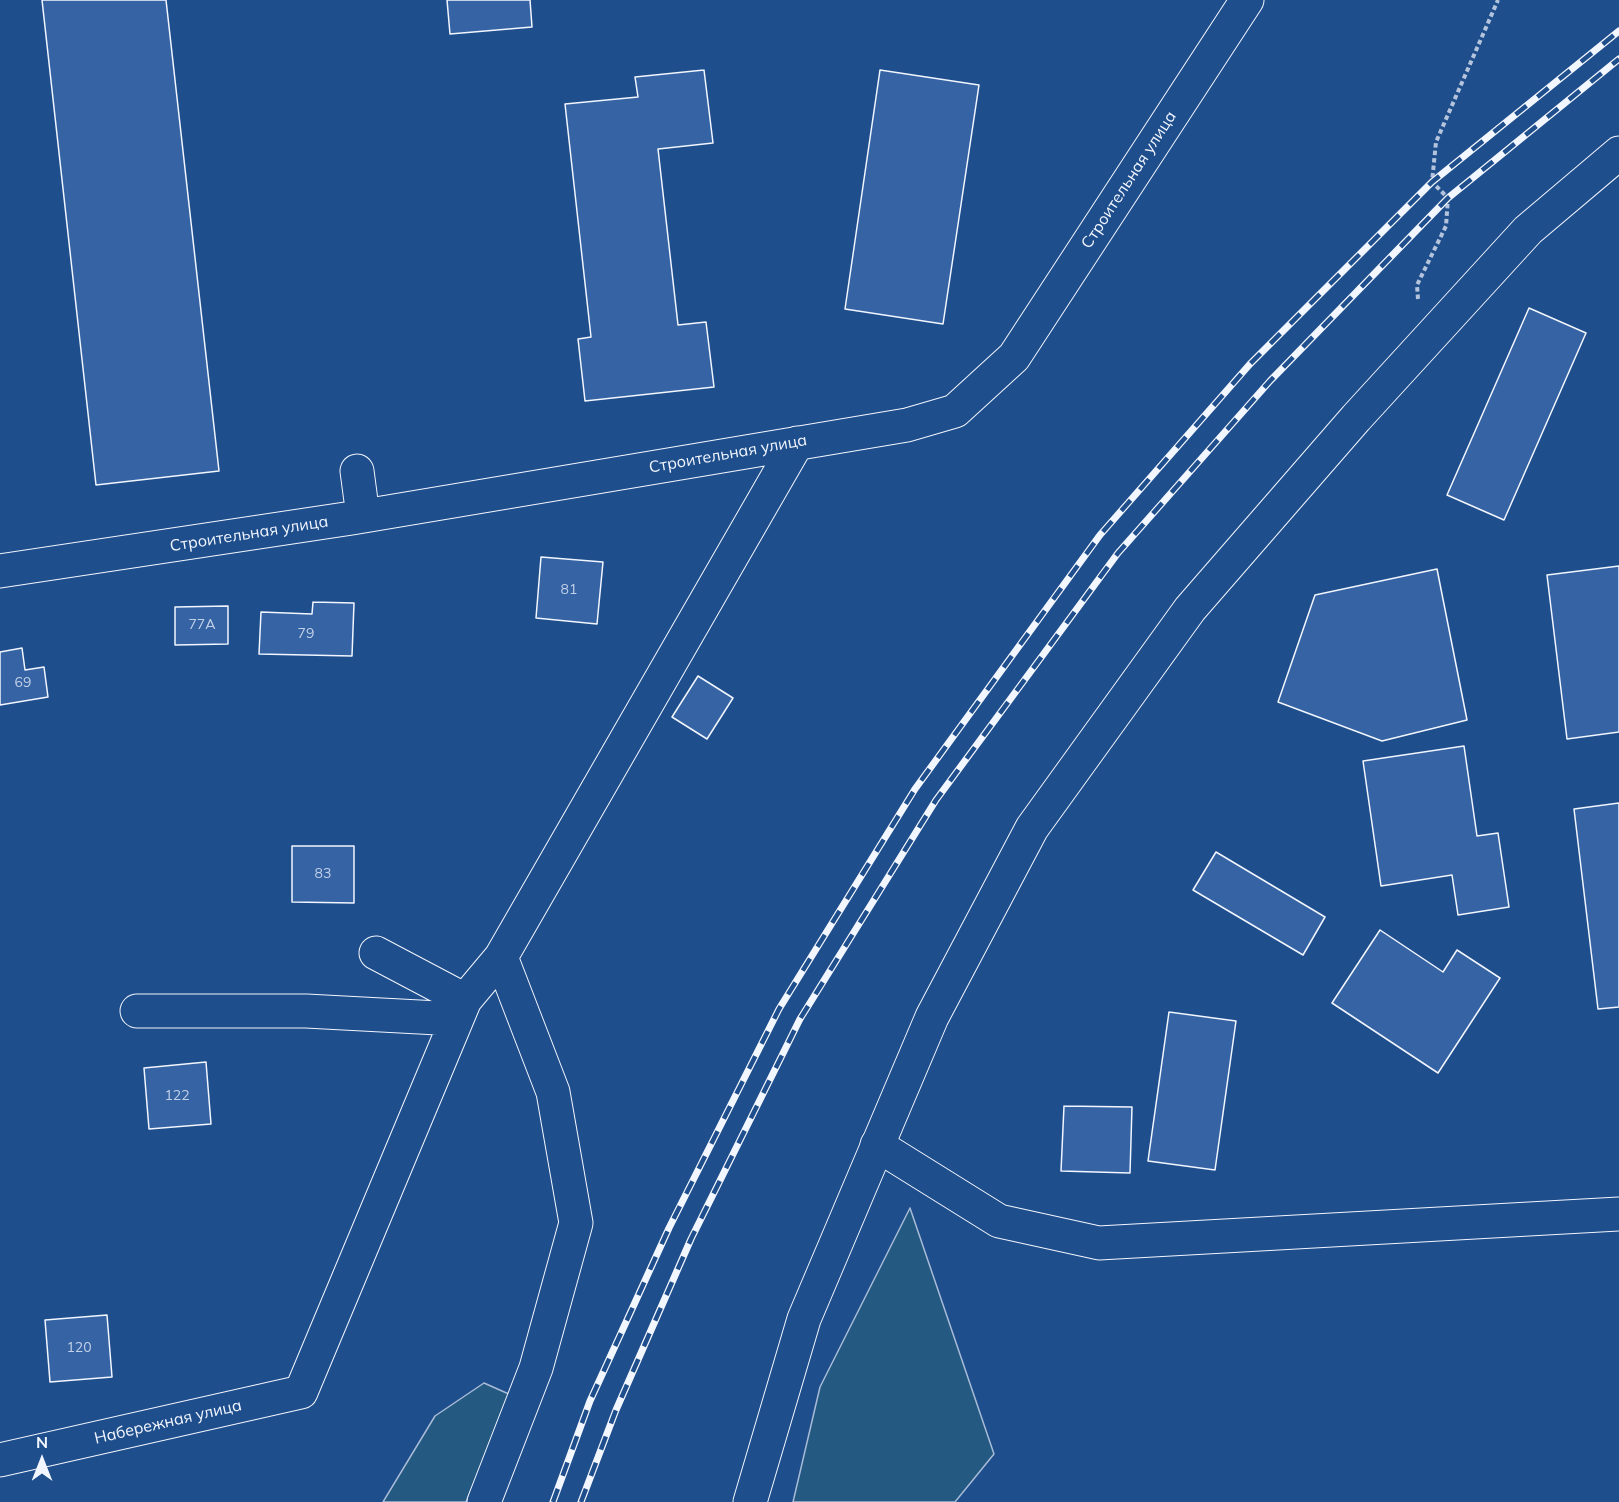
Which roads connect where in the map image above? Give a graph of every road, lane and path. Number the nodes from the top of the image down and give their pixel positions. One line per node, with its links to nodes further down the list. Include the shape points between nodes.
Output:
1 (1247, 0): 5 (street, Строительная улица, via 1014,357 955,411 907,425)
2 (1498, 0): 4 (path, via 1436,142 1432,182 1448,198 1446,226 1417,285)
3 (1619, 153): 4 (street, via 1528,230)
4 (1420, 347): 13 (street, via 1190,609 1032,828 932,1017)
5 (797, 443): 7 (street, Строительная улица); 10 (street)
6 (357, 471): 7 (street)
7 (363, 516): 8 (street, Строительная улица)
8 (0, 571)
9 (376, 953): 11 (street)
10 (501, 957): 11 (street); 16 (street, via 553,1092 576,1223 536,1368)
11 (461, 1010): 12 (street); 15 (street, Набережная улица, via 301,1392)
12 (137, 1011)
13 (877, 1145): 14 (street, via 999,1221 1099,1243); 17 (street, via 804,1320)
14 (1619, 1215)
15 (0, 1460)
16 (484, 1502)
17 (750, 1502)

